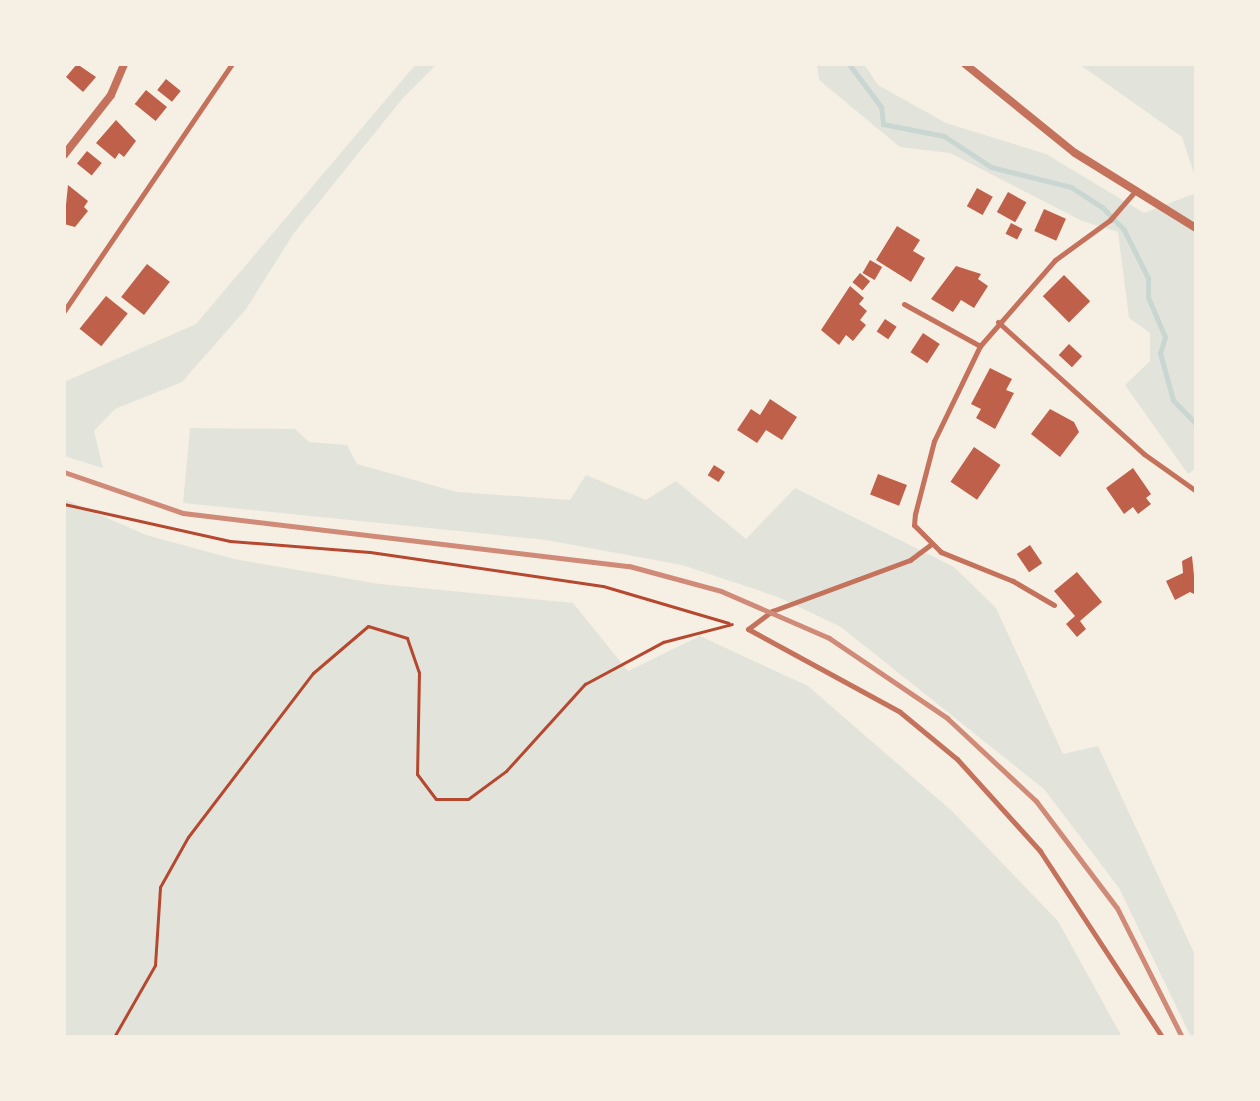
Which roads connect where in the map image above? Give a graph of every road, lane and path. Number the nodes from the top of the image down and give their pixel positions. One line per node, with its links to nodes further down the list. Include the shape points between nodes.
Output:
1 (124, 64): 4 (street, via 111,95)
2 (232, 64): 8 (lane)
3 (965, 64): 5 (street, via 1075,153)
4 (64, 155)
5 (1134, 192): 6 (street); 9 (lane, via 1110,220 1055,260)
6 (1196, 228)
7 (904, 304): 10 (lane)
8 (64, 311)
9 (998, 322): 10 (lane); 11 (lane, via 1144,454)
10 (980, 346): 13 (lane, via 934,441 915,514 914,525)
11 (1196, 491)
12 (64, 504): 15 (path, via 230,541 370,552 603,586)
13 (930, 545): 14 (lane); 16 (lane, via 910,560 782,606)
14 (1054, 605)
15 (732, 624): 16 (path); 17 (path, via 663,642 585,684 506,771 468,799 436,799 417,774 419,672 407,638 368,626 313,673 188,837 160,887 155,965)
16 (748, 629): 18 (lane, via 900,712 957,759 1040,851)
17 (114, 1037)
18 (1162, 1037)

